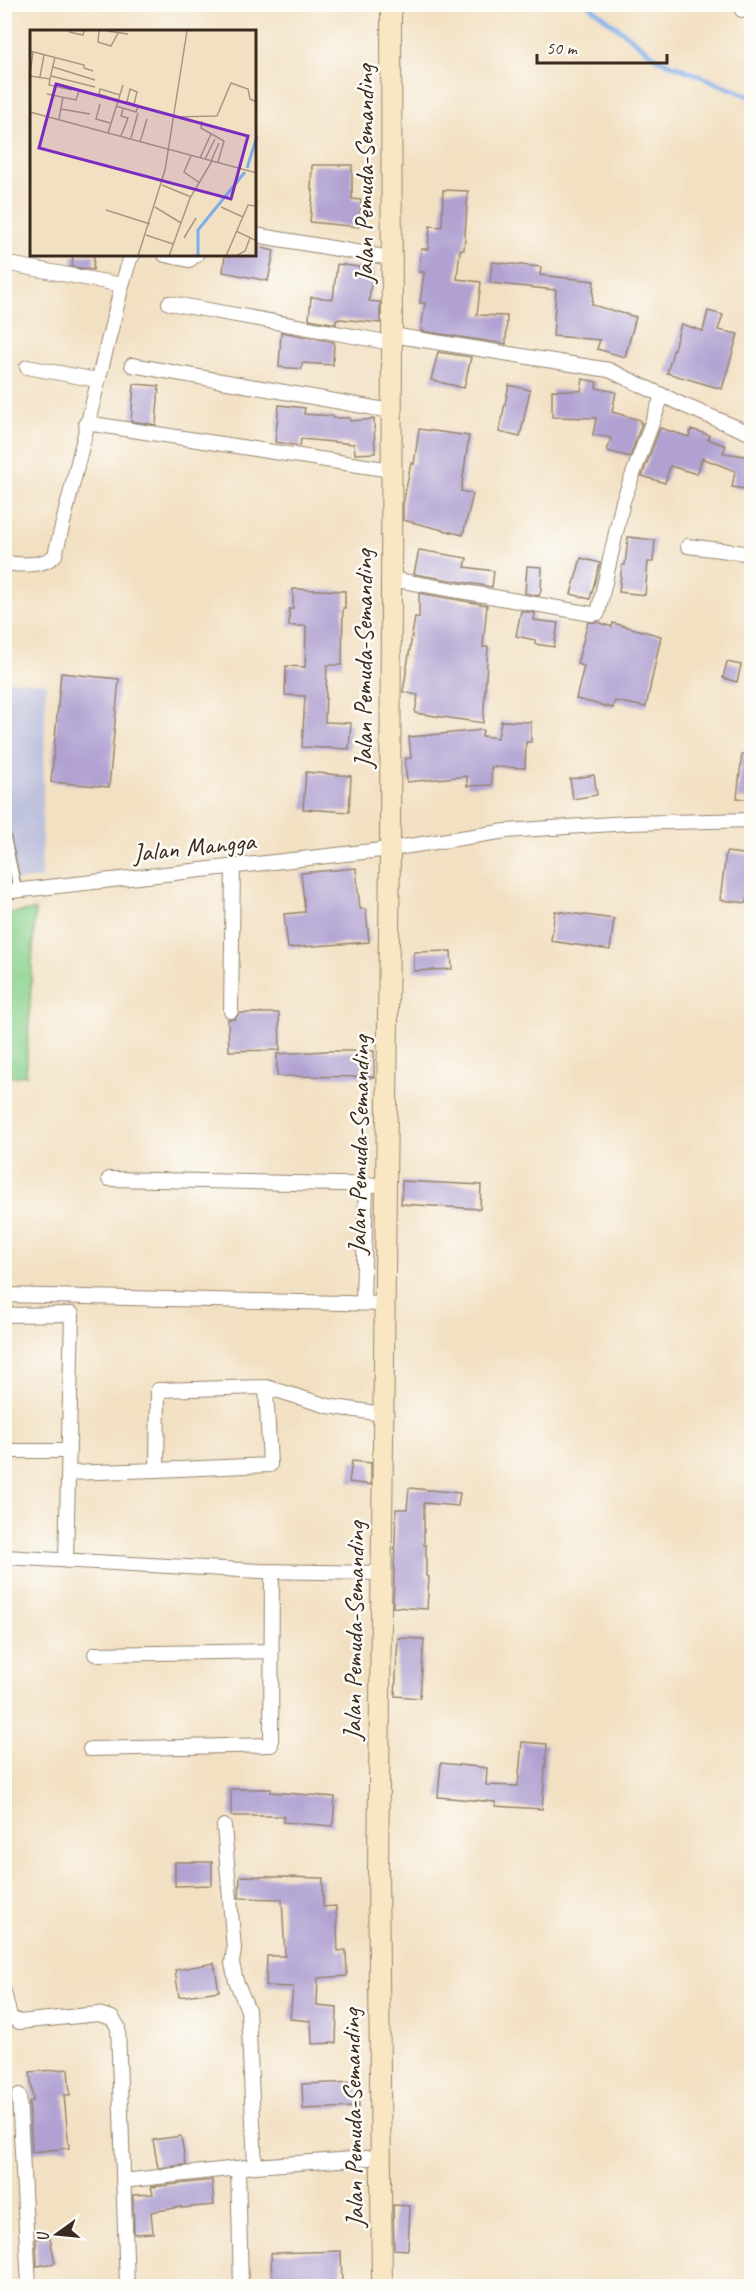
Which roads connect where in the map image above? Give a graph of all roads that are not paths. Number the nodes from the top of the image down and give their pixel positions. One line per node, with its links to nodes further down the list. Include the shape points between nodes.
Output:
1 (391, 4): 6 (main road, Jalan Pemuda-Semanding)
2 (256, 234): 6 (street)
3 (132, 256): 8 (street)
4 (170, 256): 5 (street, via 189,260)
5 (195, 256)
6 (392, 258): 10 (main road, Jalan Pemuda-Semanding)
7 (4, 262): 8 (street)
8 (122, 285): 13 (street)
9 (169, 303): 10 (street)
10 (392, 339): 14 (street, via 609,370); 15 (main road, Jalan Pemuda-Semanding)
11 (132, 365): 15 (street)
12 (27, 367): 13 (street)
13 (98, 380): 16 (street)
14 (662, 396): 17 (street); 22 (street, via 623,501 598,613)
15 (392, 411): 18 (main road, Jalan Pemuda-Semanding)
16 (86, 423): 18 (street); 21 (street, via 55,555 37,563)
17 (752, 434)
18 (391, 470): 22 (main road, Jalan Pemuda-Semanding)
19 (688, 546): 20 (street)
20 (752, 554)
21 (4, 563)
22 (391, 579): 25 (main road, Jalan Pemuda-Semanding)
23 (752, 820): 25 (street, Jalan Mangga, via 506,831)
24 (4, 826): 27 (lane)
25 (390, 849): 26 (street, Jalan Mangga); 31 (main road, Jalan Pemuda-Semanding)
26 (233, 867): 27 (street, Jalan Mangga); 28 (street)
27 (11, 892)
28 (231, 1011)
29 (109, 1179): 30 (street)
30 (366, 1184): 31 (street); 33 (street)
31 (386, 1185): 34 (main road, Jalan Pemuda-Semanding)
32 (4, 1295): 33 (street)
33 (363, 1303): 34 (street)
34 (384, 1304): 37 (main road, Jalan Pemuda-Semanding)
35 (4, 1315): 39 (street, via 72,1314)
36 (266, 1387): 37 (street, via 328,1406); 40 (street, via 158,1390); 40 (street, via 270,1465)
37 (383, 1414): 45 (main road, Jalan Pemuda-Semanding)
38 (4, 1451): 39 (street)
39 (69, 1451): 41 (street)
40 (157, 1470): 41 (street)
41 (69, 1473): 43 (street)
42 (4, 1557): 43 (street)
43 (66, 1561): 44 (street)
44 (272, 1571): 45 (street); 46 (street)
45 (381, 1573): 52 (main road, Jalan Pemuda-Semanding)
46 (272, 1651): 47 (street); 48 (street, via 271,1745)
47 (95, 1654)
48 (90, 1749)
49 (224, 1826): 53 (street, via 232,1963 248,2010)
50 (4, 1992): 55 (street, via 10,2017 19,2022 98,2014 112,2018 118,2027)
51 (19, 2095): 56 (street)
52 (381, 2157): 53 (street); 59 (main road, Jalan Pemuda-Semanding)
53 (255, 2166): 54 (street)
54 (238, 2168): 55 (street); 58 (street)
55 (123, 2181): 57 (street)
56 (29, 2286)
57 (127, 2286)
58 (241, 2286)
59 (382, 2286)

